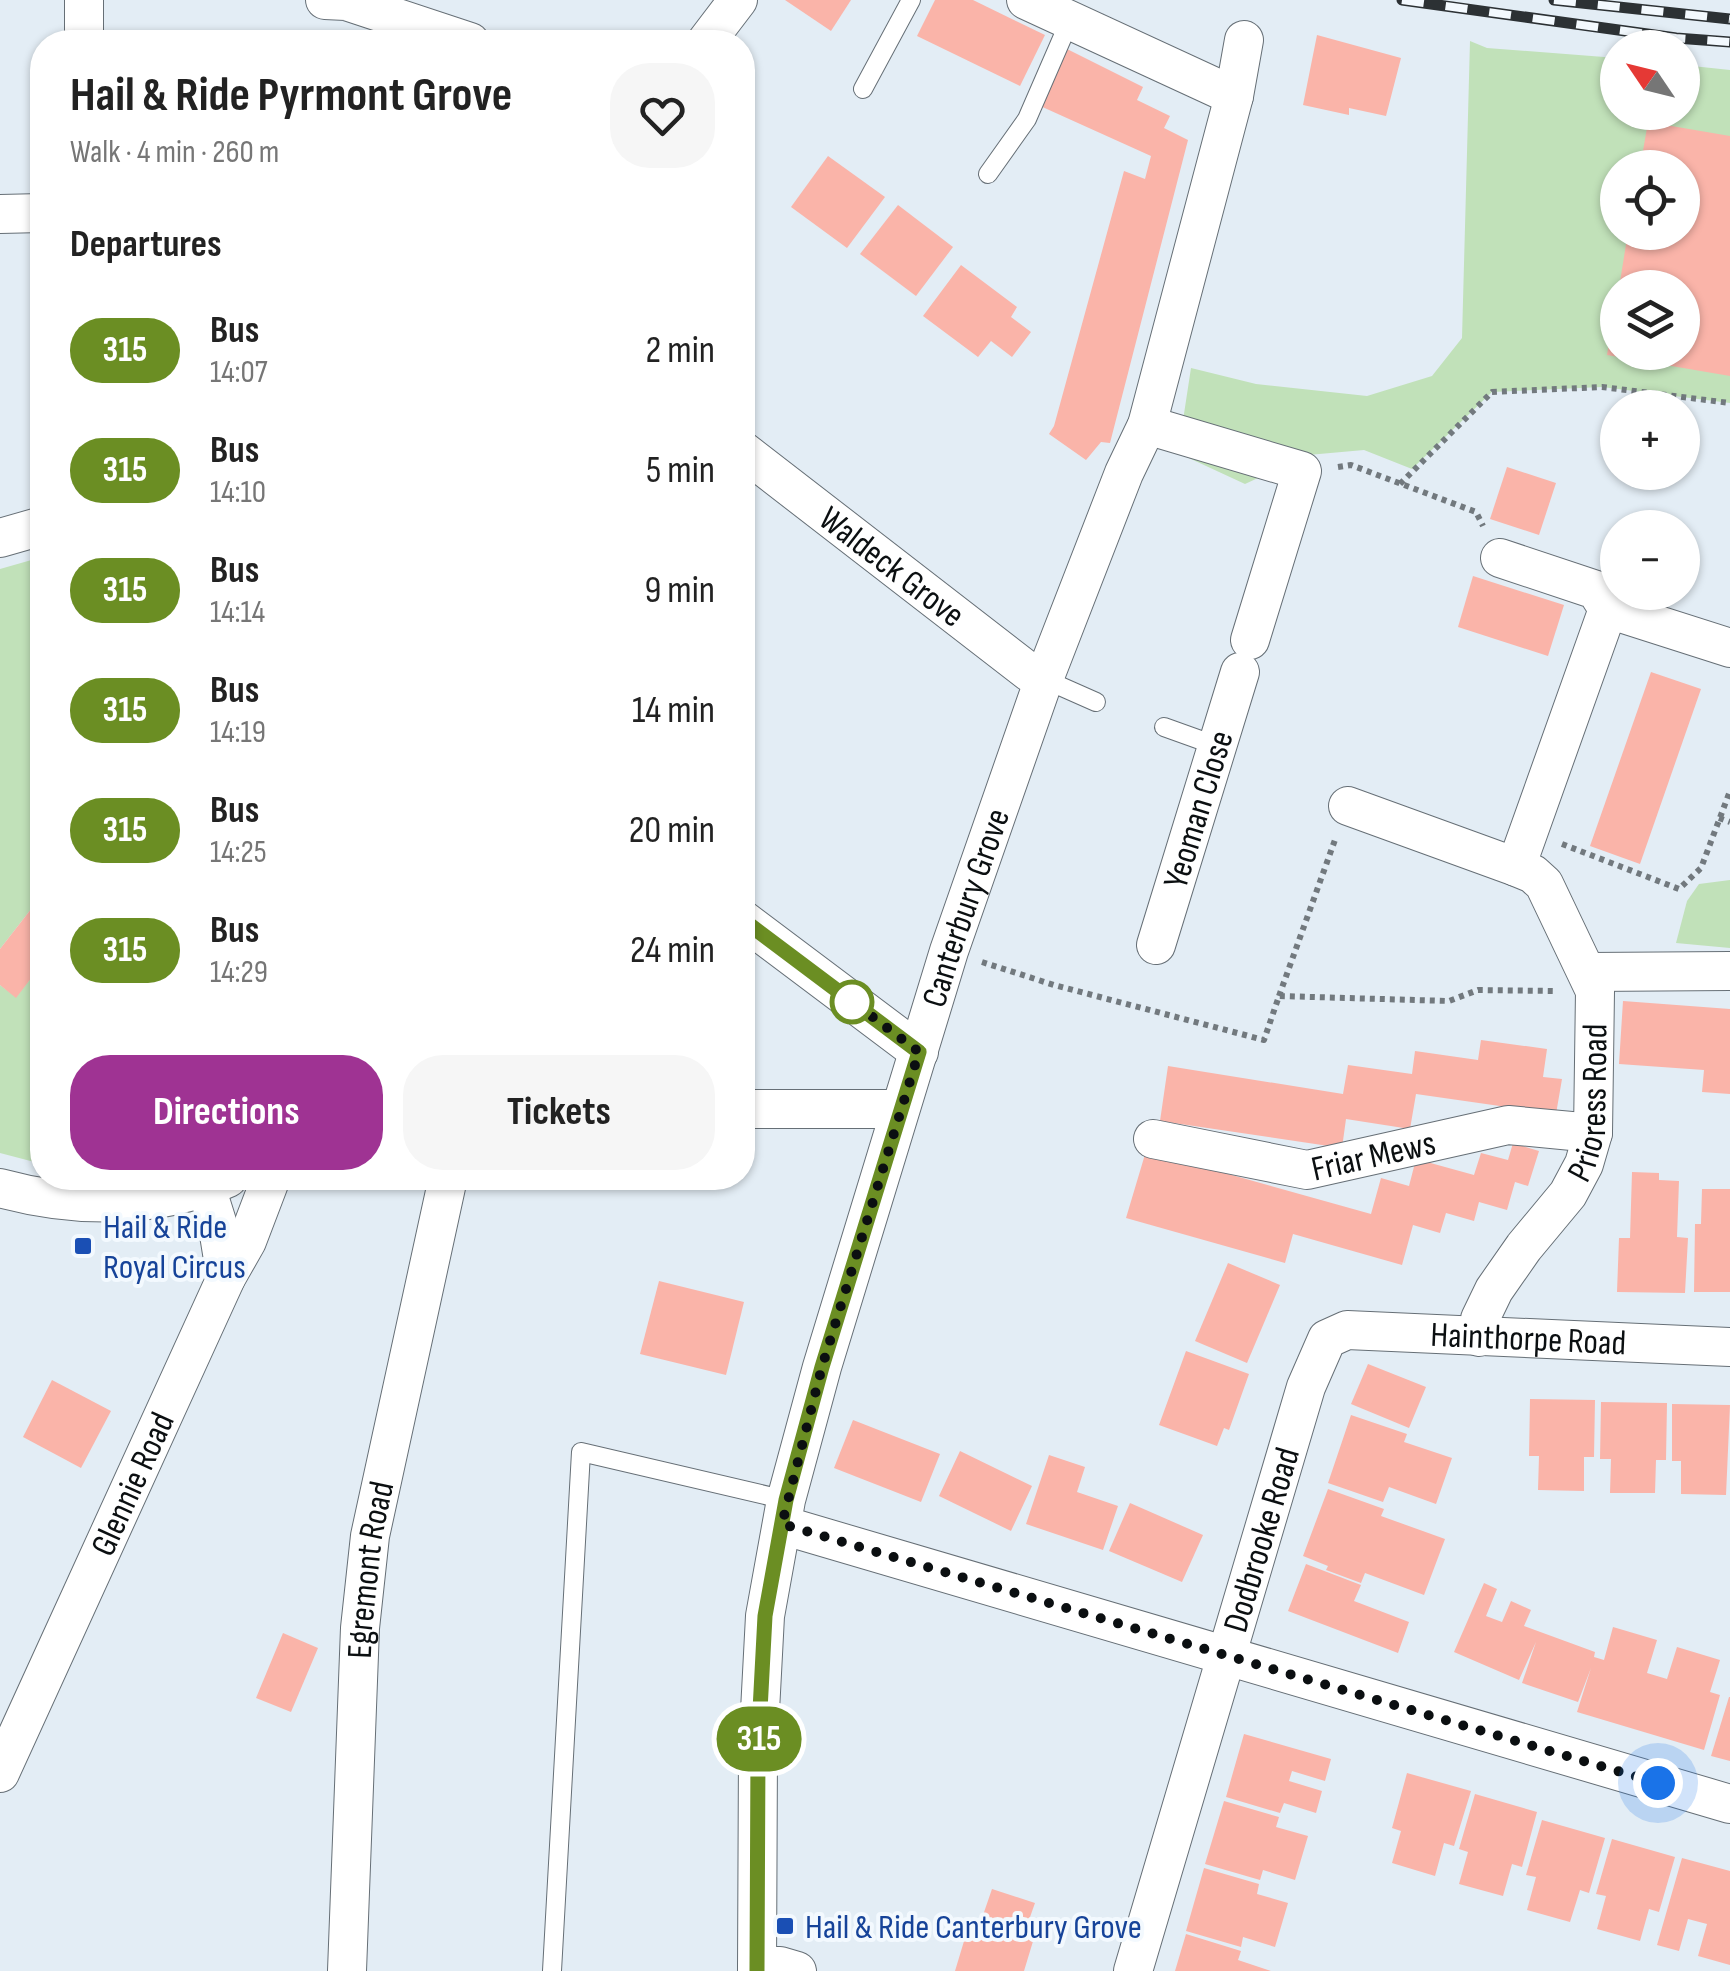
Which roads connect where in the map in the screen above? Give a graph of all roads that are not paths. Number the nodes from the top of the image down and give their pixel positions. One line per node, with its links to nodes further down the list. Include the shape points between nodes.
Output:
1 (84, 0): 7 (street)
2 (326, 0): 8 (street)
3 (738, 0): 9 (street)
4 (911, 0): 11 (lane)
5 (1026, 0): 6 (street)
6 (1070, 20): 12 (street); 13 (lane, via 1027,120)
7 (84, 30)
8 (434, 30)
9 (715, 30)
10 (1244, 40): 12 (street, Canterbury Grove)
11 (863, 90)
12 (1234, 96): 16 (street, Canterbury Grove)
13 (988, 174)
14 (30, 213): 15 (street)
15 (0, 214)
16 (1146, 426): 25 (street, Canterbury Grove); 28 (street, Yeoman Close, via 1302,472)
17 (755, 460): 25 (street, Waldeck Grove)
18 (30, 529): 19 (street)
19 (0, 538)
20 (1500, 558): 21 (street)
21 (1600, 596)
22 (1608, 610): 30 (street)
23 (1611, 610): 24 (street)
24 (1730, 648)
25 (1044, 679): 26 (lane); 35 (street, Canterbury Grove)
26 (1096, 702)
27 (1164, 727): 28 (lane)
28 (1217, 746): 32 (street, Yeoman Close)
29 (1348, 806): 30 (street, Prioress Road)
30 (1516, 867): 34 (street, Prioress Road, via 1544,884)
31 (755, 929): 35 (street)
32 (1156, 945)
33 (1730, 971): 34 (street)
34 (1592, 982): 38 (street, Prioress Road)
35 (919, 1052): 37 (street, Canterbury Grove)
36 (755, 1109): 37 (street)
37 (900, 1110): 49 (street, Canterbury Grove)
38 (1592, 1133): 39 (street, Friar Mews, via 1508,1125 1307,1170); 46 (street, Prioress Road, via 1568,1194 1494,1290)
39 (1153, 1139)
40 (0, 1188): 41 (street, via 86,1202 128,1202)
41 (181, 1190)
42 (217, 1190): 45 (street)
43 (265, 1190): 45 (street, Glennie Road)
44 (445, 1190): 54 (street, Egremont Road, via 370,1536 360,1628)
45 (226, 1278): 51 (street, Glennie Road)
46 (1479, 1336): 47 (street, Hainthorpe Road, via 1347,1330); 48 (street, Hainthorpe Road)
47 (1327, 1339): 50 (street, Dodbrooke Road, via 1306,1387)
48 (1730, 1346)
49 (784, 1512): 50 (street); 53 (street, Canterbury Grove, via 765,1616); 55 (lane, via 581,1452)
50 (1227, 1654): 52 (street); 57 (street, Dodbrooke Road)
51 (0, 1773)
52 (1730, 1804)
53 (757, 1968): 56 (street)
54 (347, 1971)
55 (552, 1971)
56 (797, 1971)
57 (1133, 1971)

